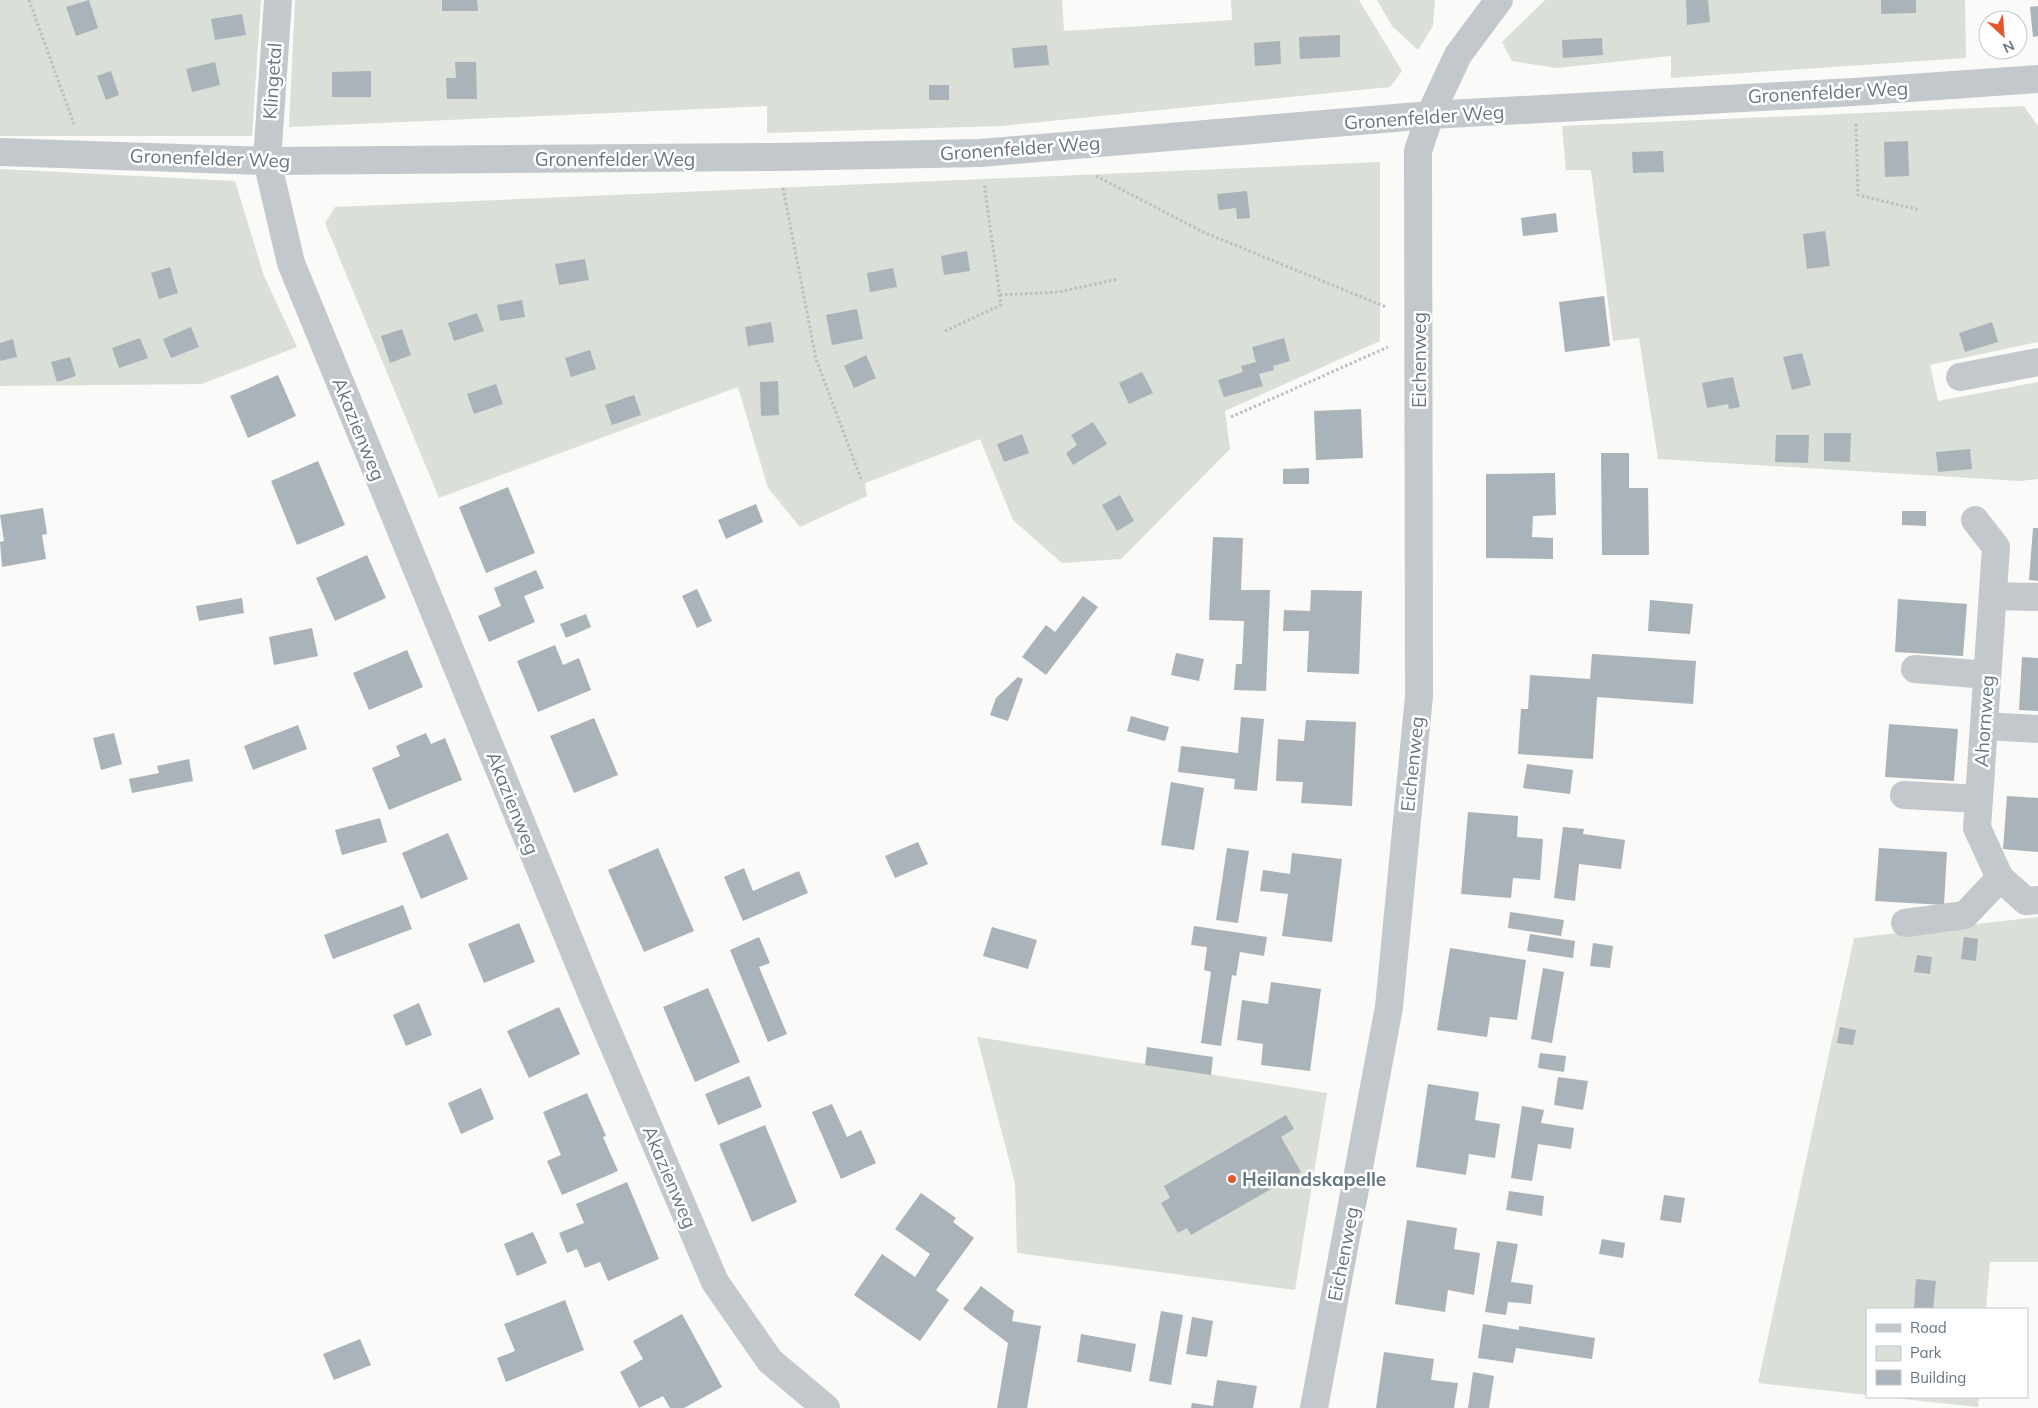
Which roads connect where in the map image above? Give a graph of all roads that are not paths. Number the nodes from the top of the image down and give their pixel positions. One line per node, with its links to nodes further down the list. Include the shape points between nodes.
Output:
1 (278, 0): 6 (street, Klingetal)
2 (1499, 0): 4 (street, Eichenweg, via 1458,55)
3 (2038, 78): 4 (street, Gronenfelder Weg, via 1854,92)
4 (1430, 115): 6 (street, Gronenfelder Weg, via 980,153); 22 (street, Eichenweg, via 1418,151 1419,696 1387,1016)
5 (0, 152): 6 (street, Gronenfelder Weg)
6 (267, 161): 21 (street, Akazienweg, via 290,263 715,1282 770,1361)
7 (2038, 362): 8 (street)
8 (1960, 377)
9 (1975, 520): 10 (street, Ahornweg, via 1996,547)
10 (1993, 596): 11 (street); 13 (street, Ahornweg)
11 (2038, 597)
12 (1915, 669): 13 (street)
13 (1988, 675): 14 (street, Ahornweg)
14 (1984, 726): 15 (street); 17 (street, Ahornweg)
15 (2038, 729)
16 (1904, 795): 17 (street)
17 (1979, 799): 18 (street, Ahornweg, via 1977,828)
18 (2000, 878): 19 (street, Ahornweg, via 2026,901); 20 (street, via 1965,915)
19 (2038, 900)
20 (1905, 923)
21 (826, 1408)
22 (1314, 1408)

